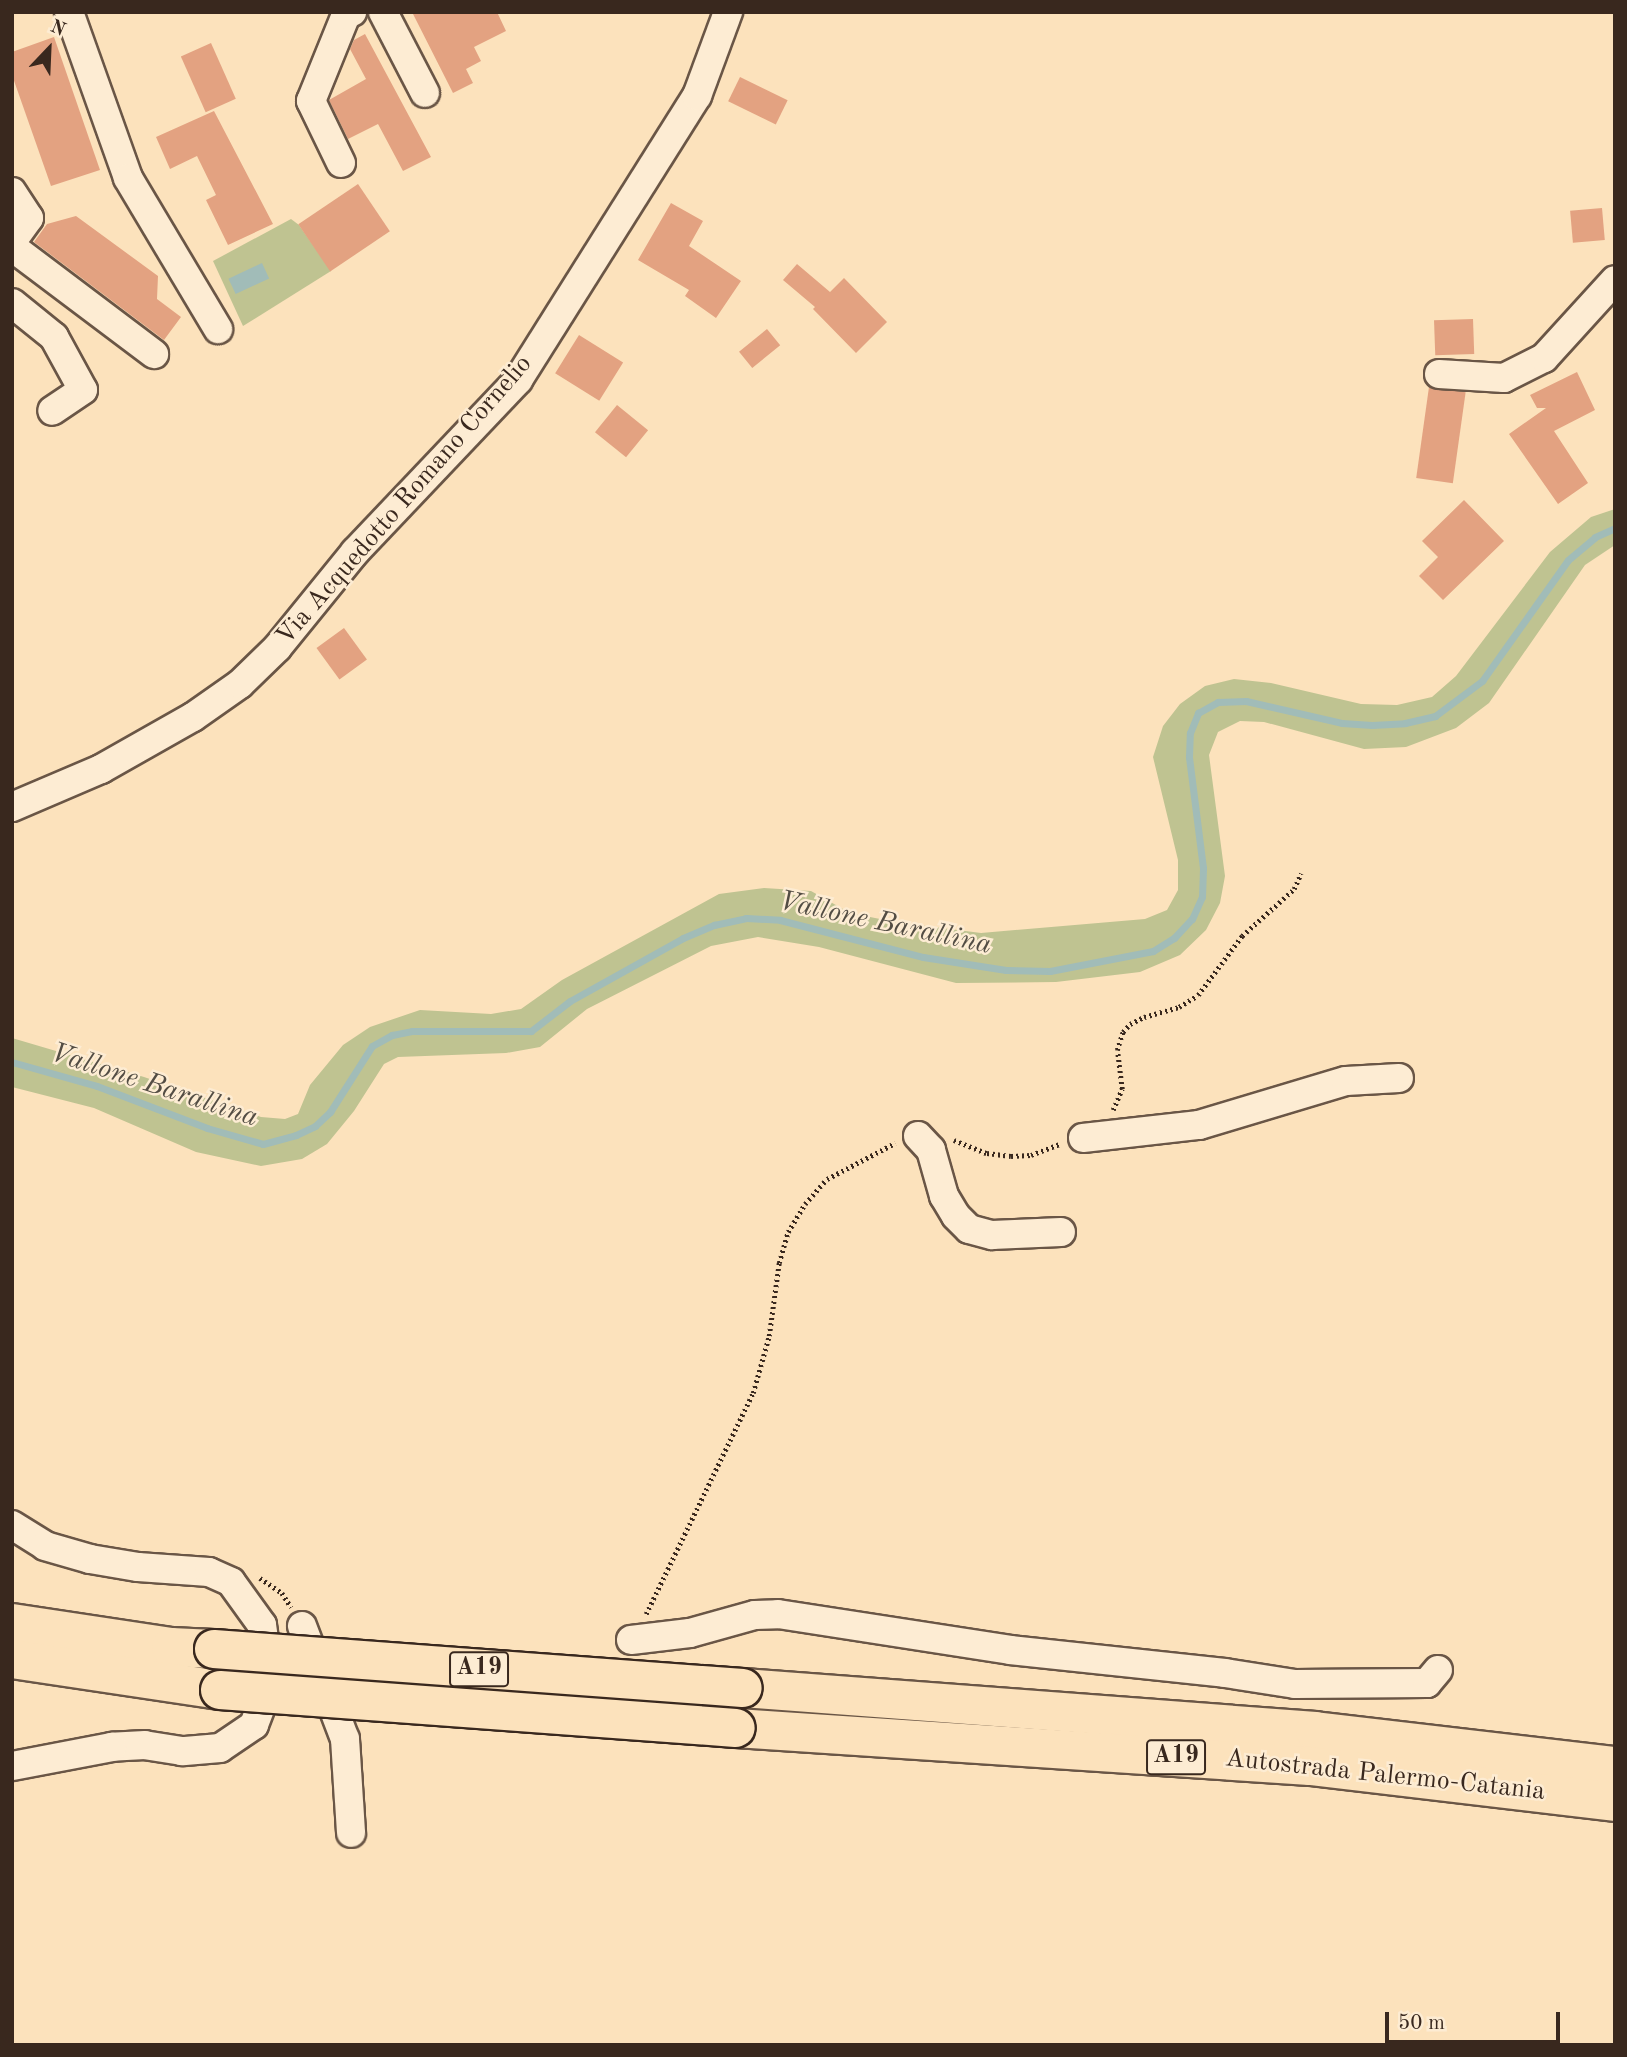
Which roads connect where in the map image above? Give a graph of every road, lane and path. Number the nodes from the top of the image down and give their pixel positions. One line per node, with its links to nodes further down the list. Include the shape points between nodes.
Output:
1 (69, 12): 12 (street, via 128,178)
2 (352, 12): 6 (street, via 346,15 311,101)
3 (383, 12): 5 (street)
4 (728, 12): 16 (street, Via Acquedotto Romano Cornelio, via 697,96 518,380 355,552 277,648 240,684 192,717 101,769)
5 (425, 93)
6 (341, 163)
7 (12, 192): 8 (street, via 29,218)
8 (12, 241)
9 (12, 247): 13 (street)
10 (1615, 280): 14 (street, via 1544,358 1504,377)
11 (12, 303): 15 (street, via 54,337 83,390)
12 (218, 329)
13 (154, 354)
14 (1439, 374)
15 (52, 411)
16 (12, 807)
17 (1301, 873): 20 (path, via 1294,889 1242,936 1198,995 1179,1007 1144,1017 1123,1032 1117,1050 1122,1088 1115,1107)
18 (1399, 1078): 20 (street, via 1346,1080 1199,1125)
19 (918, 1136): 20 (path, via 938,1135 987,1153 1011,1156 1031,1155); 21 (street, via 932,1150 944,1196 969,1229 992,1235); 26 (path, via 902,1139 827,1179 804,1204 788,1232 769,1336 753,1393)
20 (1083, 1138)
21 (1061, 1232)
22 (12, 1525): 30 (street, via 46,1546 90,1559 209,1572 231,1582 262,1625 268,1667 265,1696 254,1725 220,1748 112,1747)
23 (12, 1606): 27 (highway, via 106,1626)
24 (12, 1623): 27 (highway, A19)
25 (303, 1626): 33 (street, via 345,1739)
26 (631, 1640): 29 (street, via 778,1614 1010,1650 1295,1684 1427,1683)
27 (171, 1647): 31 (highway, Autostrada Palermo-Catania / A19, bridge, via 1315,1731)
28 (12, 1659): 32 (highway, Autostrada Palermo-Catania / A19, bridge, via 220,1690 1310,1766)
29 (1438, 1670)
30 (12, 1766)
31 (1615, 1766)
32 (1615, 1802)
33 (351, 1833)

